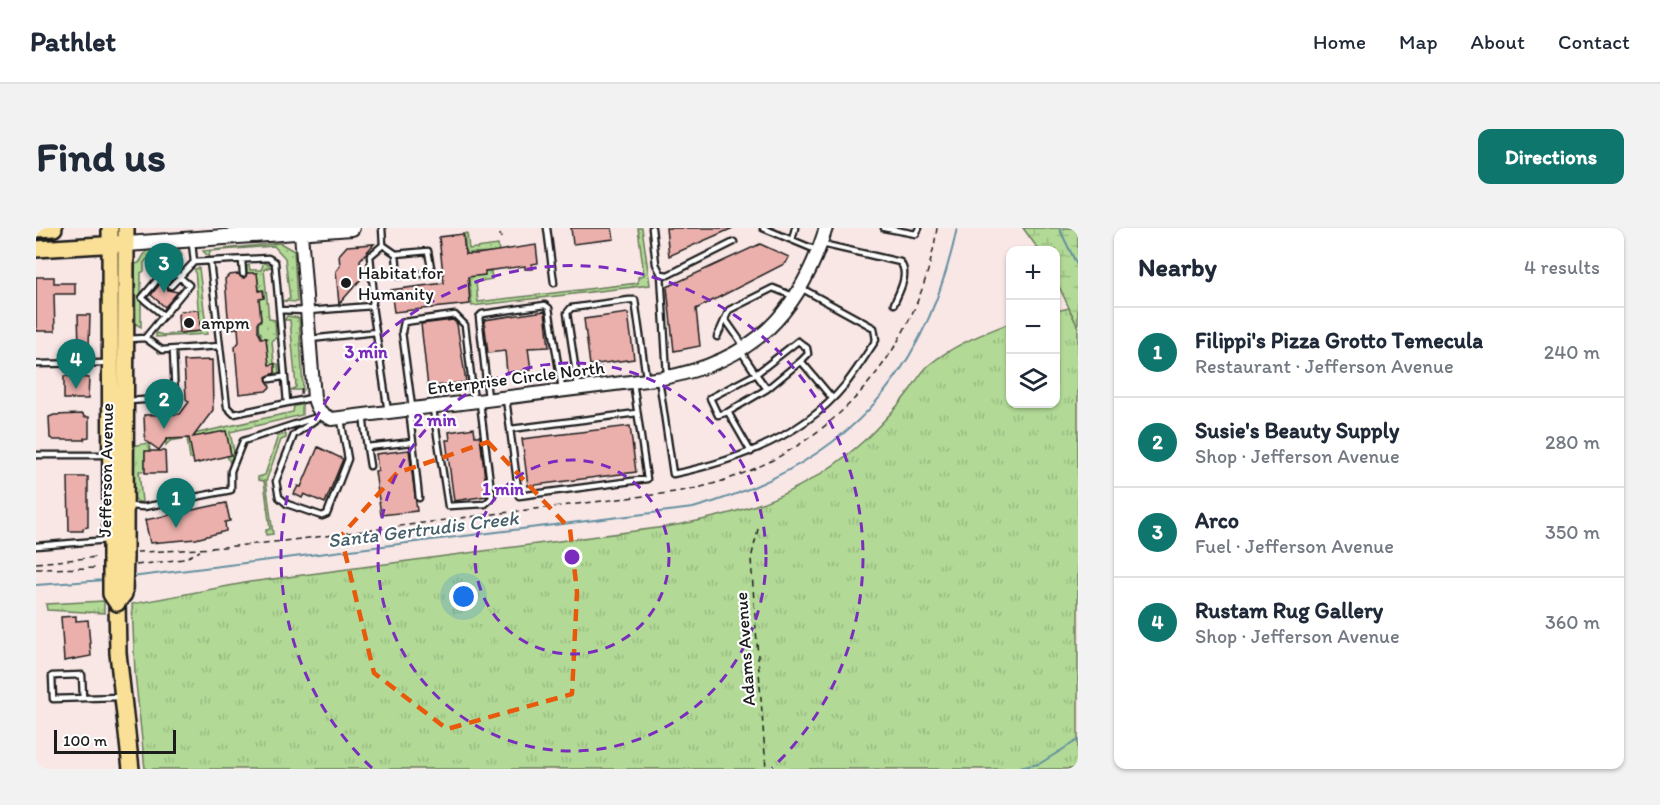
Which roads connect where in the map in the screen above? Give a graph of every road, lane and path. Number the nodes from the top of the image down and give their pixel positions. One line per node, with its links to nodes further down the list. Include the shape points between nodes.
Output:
1 (54, 228): 13 (main road)
2 (110, 228): 21 (main road, Jefferson Avenue)
3 (352, 228): 14 (main road)
4 (382, 228): 22 (lane)
5 (547, 228): 32 (lane)
6 (652, 228): 30 (lane)
7 (763, 228): 19 (lane)
8 (795, 228): 19 (lane)
9 (826, 228): 23 (street, Enterprise Circle North)
10 (884, 228): 11 (lane, via 916,234)
11 (919, 228)
12 (938, 228): 89 (path, via 934,255 915,310 867,387 819,432 759,467 717,483 631,497 237,548)
13 (36, 229)
14 (301, 233): 18 (main road); 40 (street)
15 (500, 234): 17 (path)
16 (127, 236): 18 (main road); 21 (main road); 46 (main road, Jefferson Avenue)
17 (501, 238)
18 (192, 239): 27 (lane)
19 (792, 240): 23 (lane)
20 (734, 242): 30 (lane, via 668,275)
21 (110, 244): 24 (main road); 52 (main road, Jefferson Avenue)
22 (383, 245): 25 (lane); 37 (lane, via 370,256)
23 (820, 247): 34 (street, Enterprise Circle North); 36 (lane, via 900,262 904,279)
24 (36, 249)
25 (396, 254): 25 (lane, via 398,276 432,273 428,251)
26 (242, 260): 28 (lane); 29 (lane); 39 (lane, via 268,258 275,262)
27 (194, 262): 28 (lane); 31 (lane)
28 (210, 262): 48 (lane)
29 (243, 274)
30 (661, 274): 57 (lane)
31 (179, 276): 33 (lane); 38 (lane, via 168,267 142,298); 41 (lane, via 189,285)
32 (554, 283)
33 (171, 286)
34 (798, 293): 42 (lane, via 773,288 729,310); 49 (street, Enterprise Circle North, via 774,326); 64 (lane, via 874,328 876,340)
35 (158, 301): 38 (lane)
36 (894, 304)
37 (372, 306): 40 (lane); 43 (lane)
38 (153, 308): 41 (lane)
39 (279, 310): 40 (lane); 55 (lane)
40 (308, 311): 47 (street)
41 (163, 315): 45 (lane)
42 (725, 319): 44 (lane); 49 (lane)
43 (376, 332): 47 (lane); 71 (lane)
44 (717, 337)
45 (146, 338): 46 (lane); 50 (lane, via 156,348)
46 (127, 339): 66 (main road, Jefferson Avenue)
47 (310, 339): 62 (street)
48 (220, 346): 50 (lane); 67 (lane, via 230,412)
49 (742, 349): 54 (lane); 57 (street, Enterprise Circle North, via 716,364)
50 (173, 350): 66 (lane, via 174,398)
51 (801, 361): 54 (lane, via 808,354 798,341); 61 (lane); 64 (lane)
52 (110, 363): 53 (lane); 70 (main road, Jefferson Avenue)
53 (36, 364)
54 (756, 374): 61 (lane); 72 (lane, via 710,398 718,415)
55 (284, 377): 56 (lane); 67 (lane)
56 (270, 379)
57 (658, 379): 58 (street, Enterprise Circle North); 59 (lane, via 635,300 629,300 572,308 567,314); 80 (lane, via 673,474)
58 (633, 382): 59 (street, Enterprise Circle North); 73 (lane)
59 (578, 387): 60 (street, Enterprise Circle North)
60 (562, 389): 63 (street, Enterprise Circle North); 65 (lane, via 549,308 545,305 479,317)
61 (767, 389): 72 (lane)
62 (314, 398): 67 (lane); 74 (street)
63 (506, 398): 65 (street, Enterprise Circle North); 77 (lane)
64 (832, 398): 80 (lane, via 792,430)
65 (481, 400): 68 (street, Enterprise Circle North); 68 (lane, via 492,498 485,504 448,506); 69 (lane, via 465,325 459,317 444,316 404,322)
66 (126, 401): 85 (main road, Jefferson Avenue)
67 (287, 402)
68 (433, 407): 69 (street, Enterprise Circle North)
69 (411, 409): 71 (street, Enterprise Circle North); 78 (lane)
70 (110, 411): 82 (main road, Jefferson Avenue); 85 (main road, via 117,444 118,500)
71 (388, 412): 75 (street, Enterprise Circle North)
72 (729, 412): 80 (lane)
73 (637, 413): 77 (lane); 77 (lane, via 647,479 519,496)
74 (322, 415): 76 (street, Enterprise Circle North); 76 (lane, via 294,435 276,481 279,497 288,504 322,516 327,514 348,459); 85 (lane, via 243,441 231,471 231,490 144,507)
75 (363, 415): 76 (street, Enterprise Circle North); 79 (lane)
76 (340, 418)
77 (511, 429)
78 (413, 442): 79 (lane); 84 (lane)
79 (367, 447): 83 (lane)
80 (751, 452)
81 (36, 455): 82 (lane)
82 (110, 455): 87 (main road, Jefferson Avenue)
83 (370, 466)
84 (419, 498)
85 (125, 506): 89 (main road, Jefferson Avenue)
86 (758, 529): 95 (path, Adams Avenue, via 751,559)
87 (111, 540): 88 (lane); 89 (main road, Jefferson Avenue)
88 (36, 546)
89 (118, 557): 90 (path); 91 (main road, Jefferson Avenue, bridge, via 111,594); 91 (main road, Jefferson Avenue, bridge, via 124,594)
90 (36, 563)
91 (117, 603): 92 (main road, Jefferson Avenue)
92 (123, 697): 93 (lane); 94 (main road, Jefferson Avenue)
93 (83, 698): 93 (lane, via 53,699 52,676 82,675)
94 (131, 769)
95 (766, 769)

